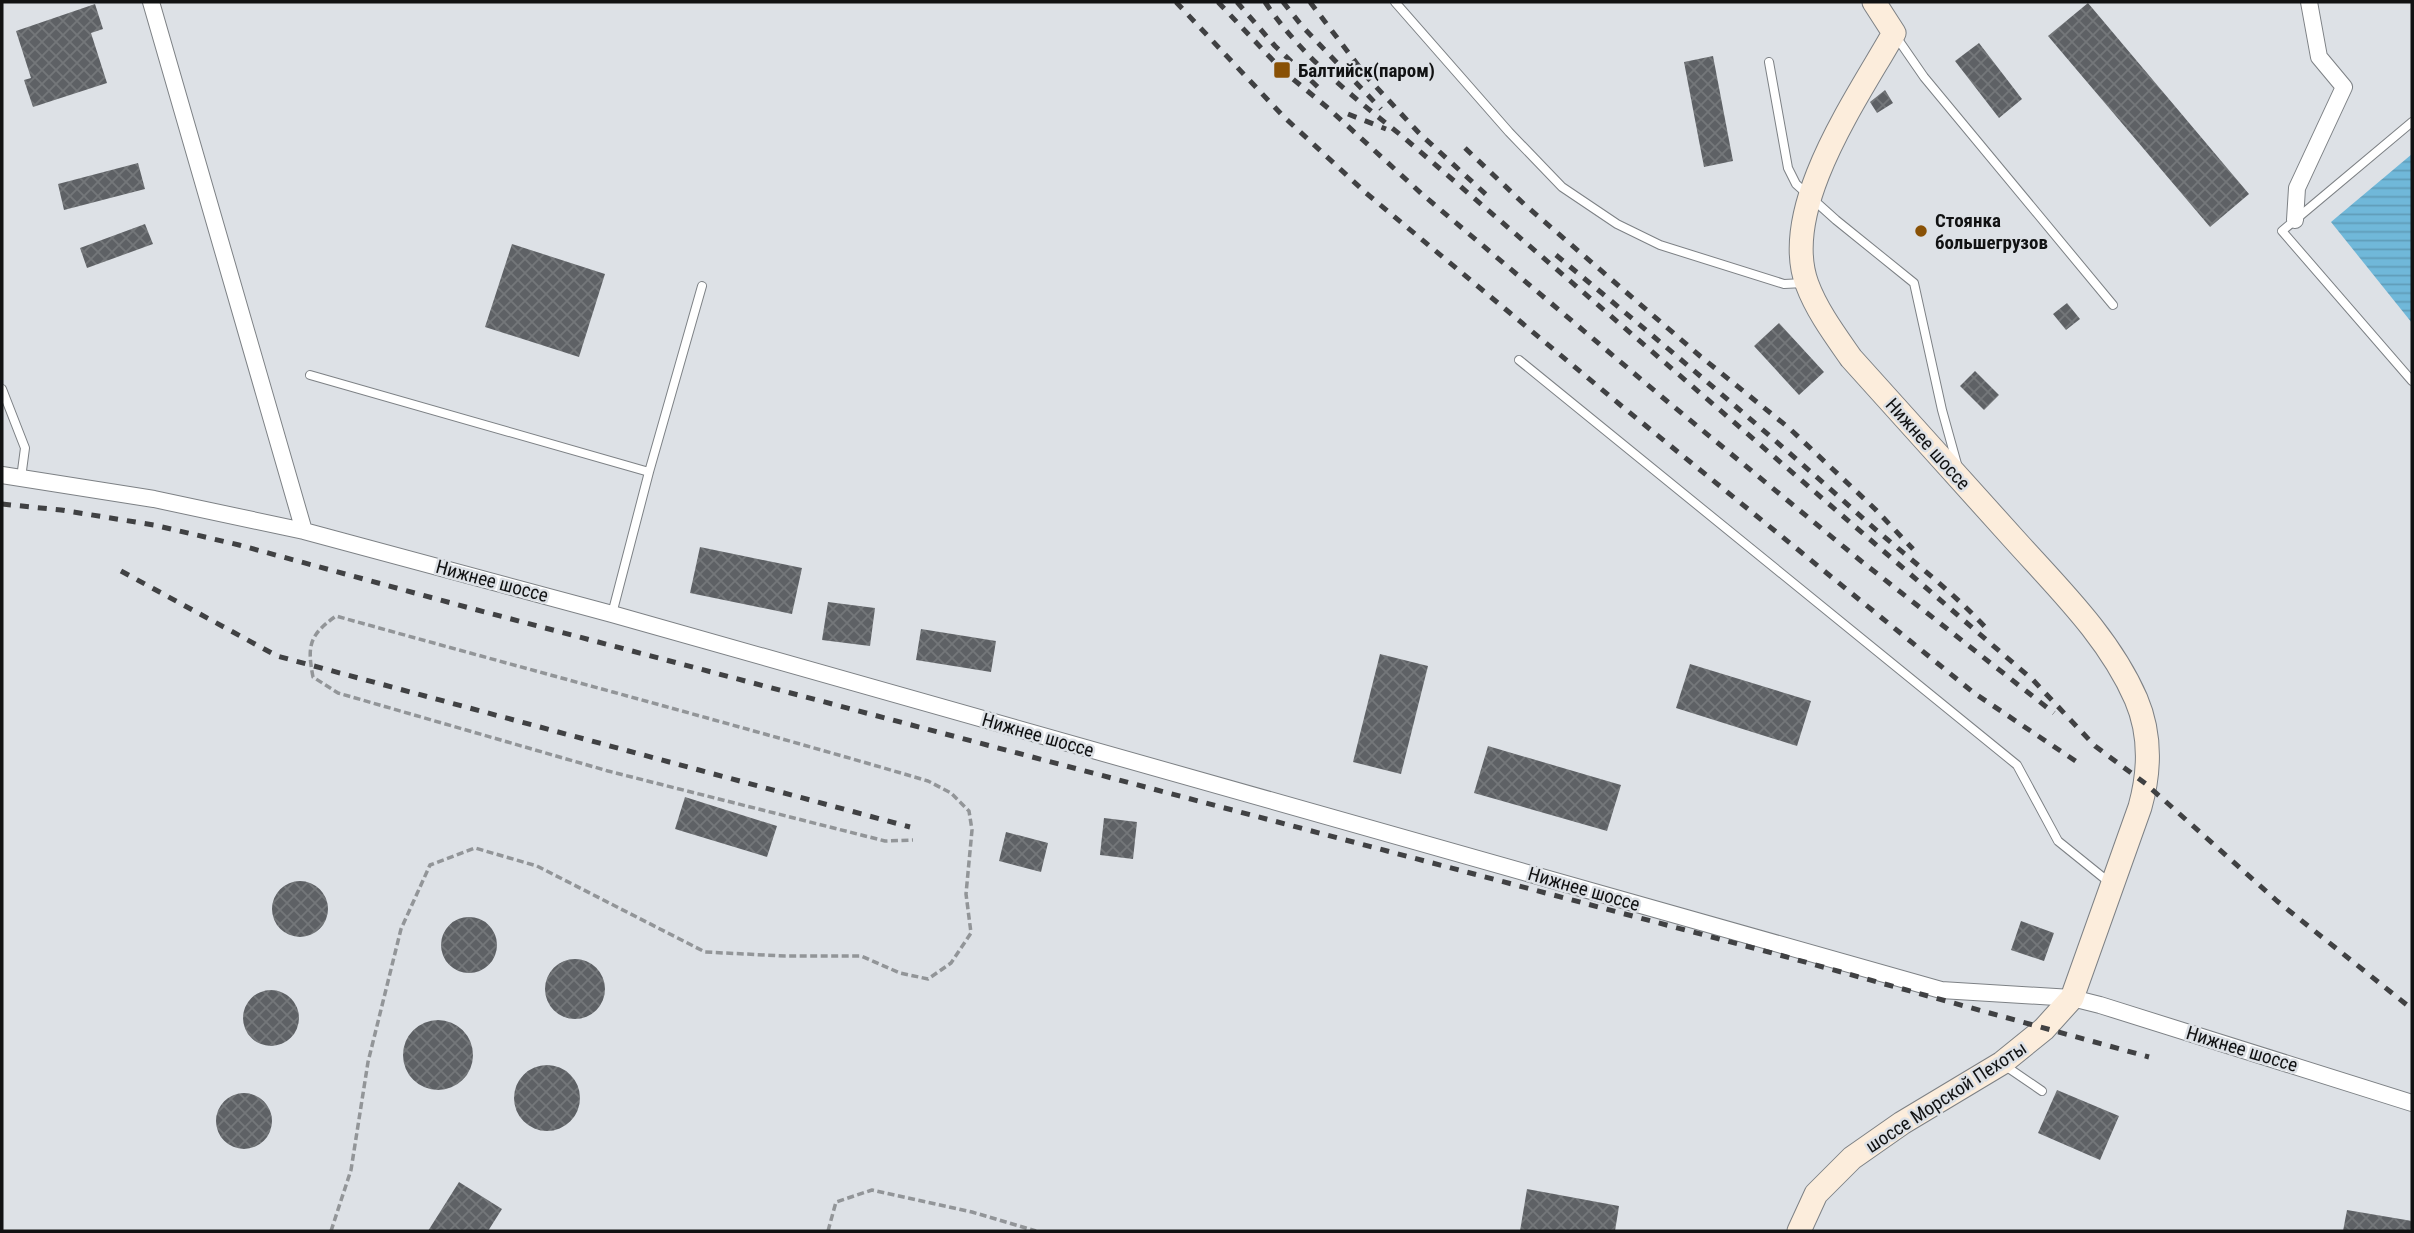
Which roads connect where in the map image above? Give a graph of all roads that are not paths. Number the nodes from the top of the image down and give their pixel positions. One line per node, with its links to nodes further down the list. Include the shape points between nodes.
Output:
1 (151, 2): 21 (street)
2 (1395, 2): 10 (lane, via 1562,187 1617,224 1660,245 1784,284)
3 (1874, 2): 5 (main road)
4 (2309, 2): 9 (street, via 2319,57 2344,87 2297,188)
5 (1894, 33): 8 (main road, Нижнее шоссе, via 1835,133); 12 (lane, via 1924,77)
6 (1769, 62): 8 (lane, via 1788,168 1796,184)
7 (2412, 122): 9 (lane)
8 (1811, 197): 10 (main road, Нижнее шоссе, via 1802,231); 20 (lane, via 1913,283)
9 (2295, 220): 15 (lane, via 2282,231)
10 (1807, 283): 20 (main road, Нижнее шоссе, via 1851,358)
11 (702, 286): 17 (lane)
12 (2113, 304)
13 (1519, 360): 23 (lane, via 2017,765 2058,841)
14 (310, 376): 17 (lane)
15 (2412, 381)
16 (2, 389): 19 (lane, via 25,449)
17 (649, 472): 22 (lane)
18 (2, 475): 19 (street, Нижнее шоссе)
19 (20, 478): 21 (street, Нижнее шоссе, via 154,499)
20 (1962, 481): 23 (main road, Нижнее шоссе, via 2079,611 2120,667 2136,700 2145,727 2146,784)
21 (304, 531): 22 (street, Нижнее шоссе)
22 (612, 614): 24 (street, Нижнее шоссе, via 1941,990)
23 (2111, 884): 24 (main road, Нижнее шоссе)
24 (2072, 998): 25 (main road, шоссе Морской Пехоты, via 2045,1029); 27 (street, Нижнее шоссе)
25 (2002, 1063): 26 (lane); 28 (main road, шоссе Морской Пехоты, via 1852,1158 1816,1194)
26 (2042, 1091)
27 (2412, 1103)
28 (1799, 1231)

